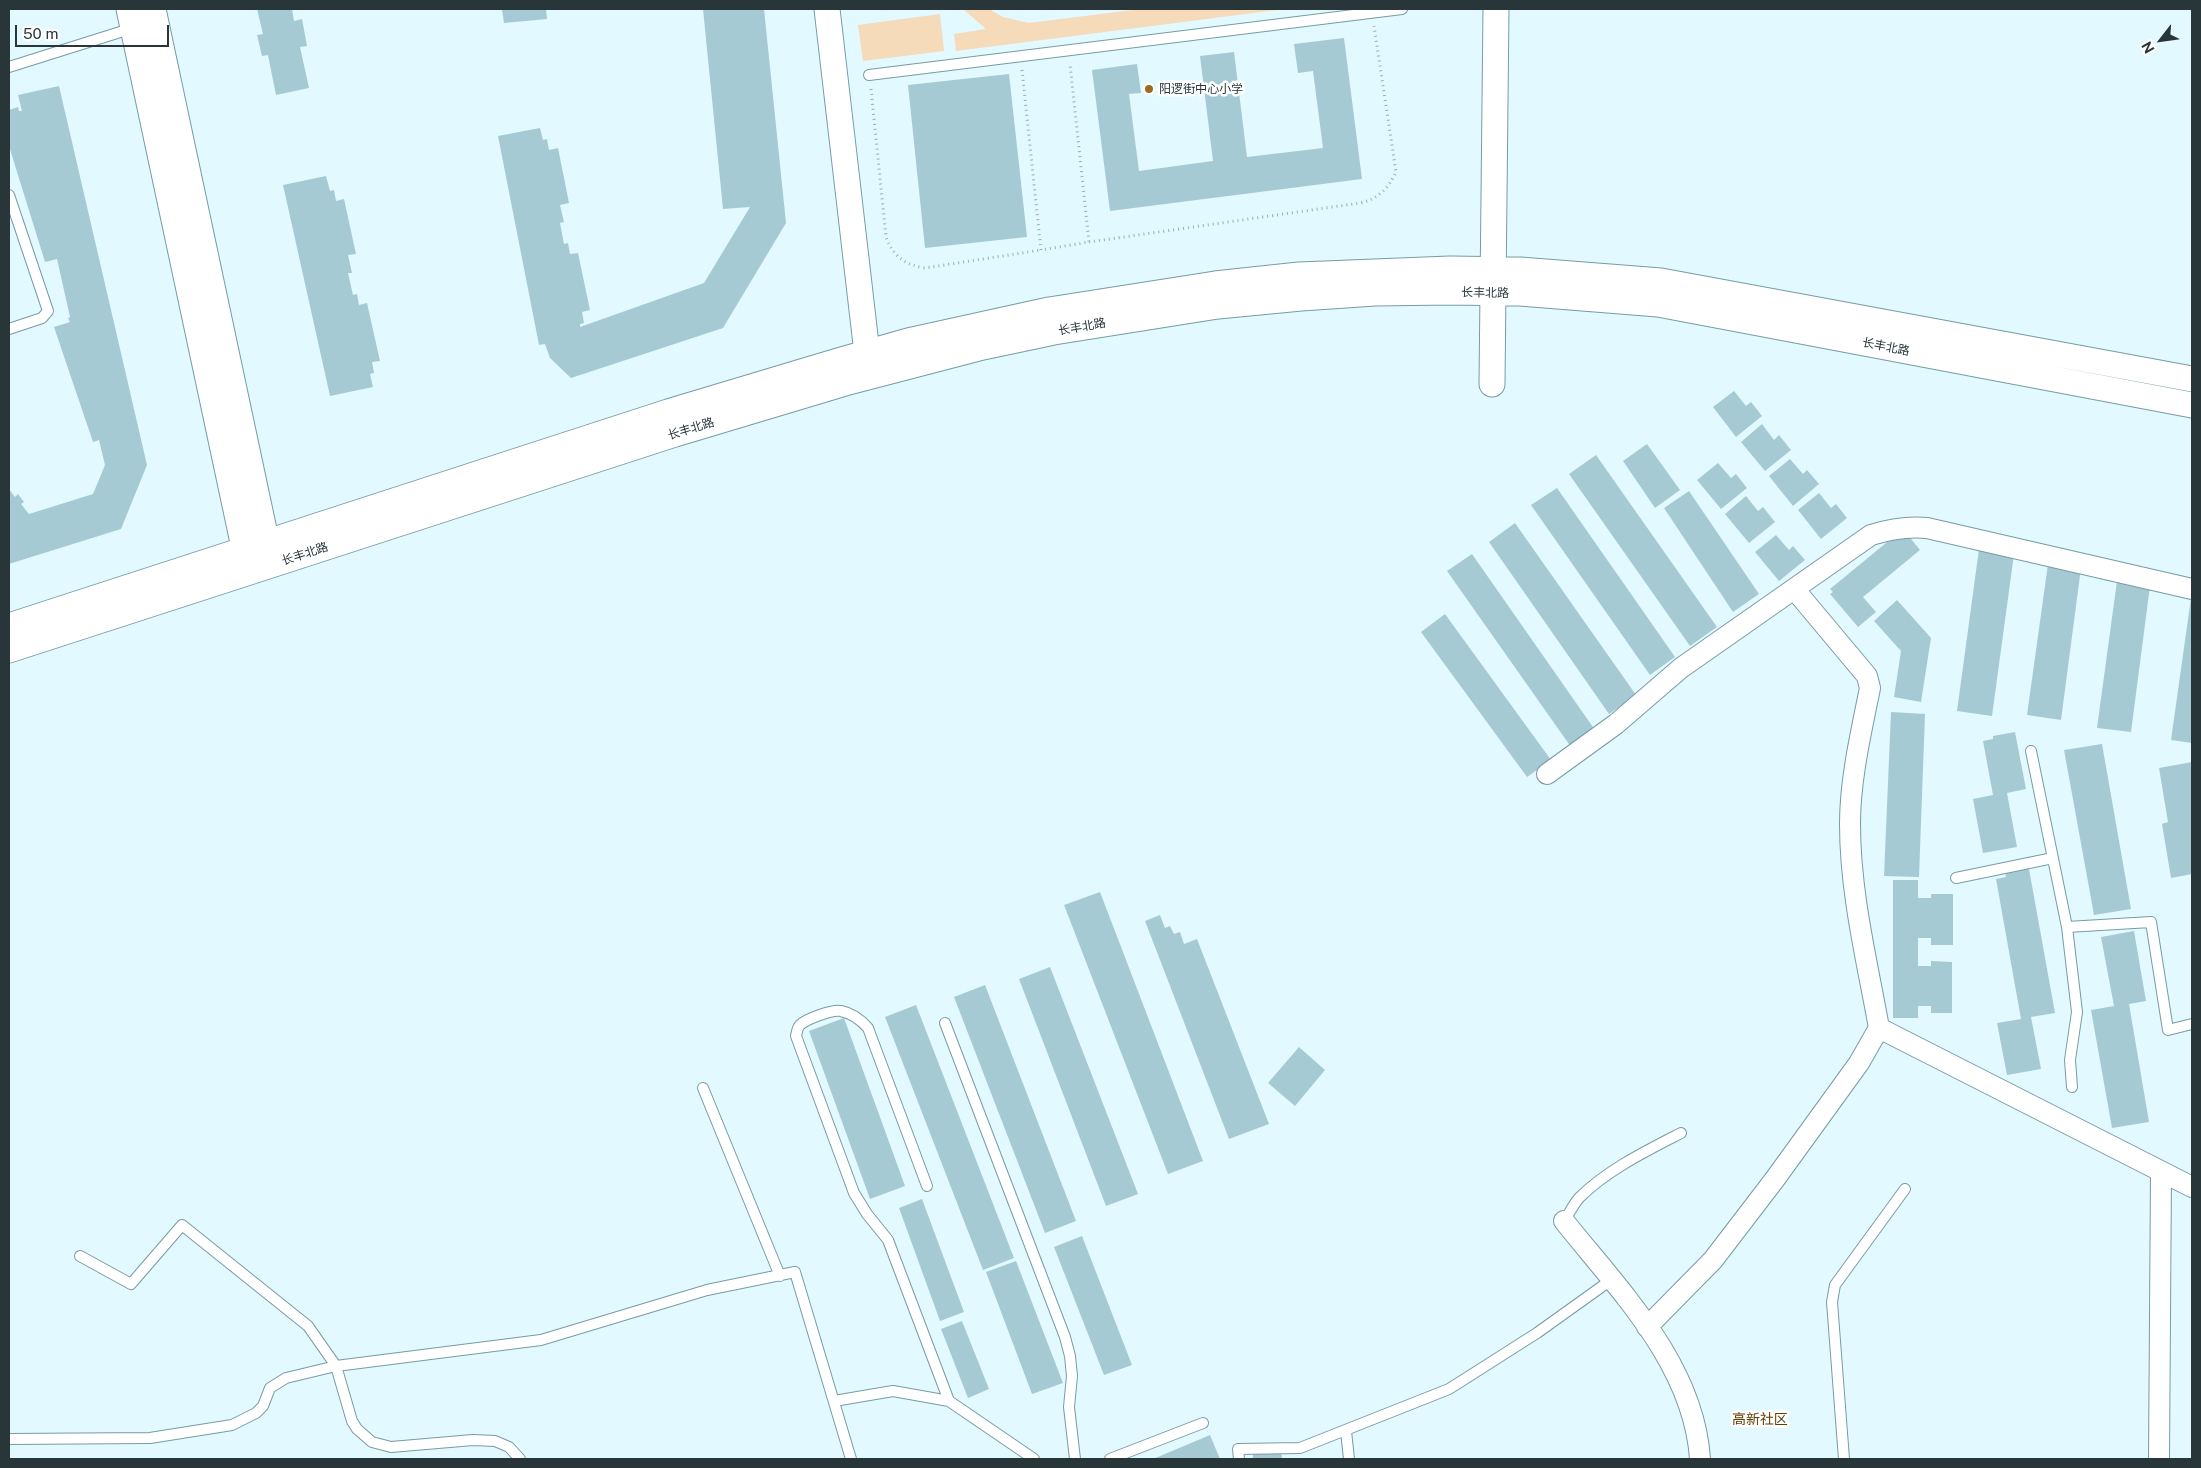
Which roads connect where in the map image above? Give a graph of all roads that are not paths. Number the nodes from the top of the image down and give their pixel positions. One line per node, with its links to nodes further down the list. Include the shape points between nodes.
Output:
1 (153, 9): 16 (street)
2 (827, 9): 12 (street)
3 (1402, 9): 8 (lane)
4 (1480, 9): 10 (street)
5 (1496, 9): 10 (street)
6 (131, 18): 7 (lane); 16 (street)
7 (9, 67)
8 (869, 75)
9 (9, 195): 11 (lane, via 48,311 42,318)
10 (1486, 281): 12 (street, 长丰北路, via 1365,271 1215,284 1049,310); 13 (street, 长丰北路, via 1590,274 1661,281); 14 (street); 15 (street, 长丰北路, via 1589,298 1658,304); 16 (street, 长丰北路, via 1218,306 984,347 845,383)
11 (9, 328)
12 (867, 353): 16 (street, 长丰北路, via 668,412)
13 (2192, 379)
14 (1485, 384)
15 (2192, 405)
16 (258, 557): 19 (street, 长丰北路); 20 (street, 长丰北路)
17 (2192, 589): 18 (street, via 1915,527 1871,535)
18 (1796, 590): 22 (street, via 1681,668 1616,724); 28 (street, via 1867,676 1870,688 1852,793 1851,851 1858,912)
19 (9, 626)
20 (9, 650)
21 (2031, 751): 23 (lane)
22 (1547, 774)
23 (2053, 858): 24 (lane); 25 (lane)
24 (1956, 878)
25 (2067, 926): 27 (lane, via 2151,922 2168,1030); 30 (lane, via 2077,1012 2070,1060)
26 (945, 1023): 50 (lane, via 1065,1337 1072,1376 1069,1408)
27 (2192, 1024)
28 (1879, 1028): 32 (street); 40 (street, via 1775,1180 1713,1260)
29 (703, 1088): 38 (lane)
30 (2072, 1088)
31 (1681, 1133): 36 (lane, via 1603,1179 1578,1199)
32 (2161, 1172): 34 (street); 56 (street)
33 (927, 1186): 43 (lane, via 868,1028 843,1011 834,1010 798,1026 796,1036 854,1193 888,1240)
34 (2192, 1187)
35 (1905, 1189): 55 (lane, via 1835,1285 1832,1302)
36 (1564, 1221): 39 (street)
37 (80, 1256): 41 (lane, via 131,1284 182,1225 308,1326)
38 (780, 1276): 41 (lane, via 707,1290 541,1340); 42 (lane, via 795,1272)
39 (1611, 1280): 40 (street); 45 (lane, via 1450,1389)
40 (1647, 1327): 54 (street, via 1669,1360 1685,1393 1699,1442)
41 (336, 1366): 46 (lane, via 278,1382 270,1388 263,1406 256,1413 232,1425 150,1438); 47 (lane, via 352,1421 357,1430 372,1442 391,1447 495,1441 509,1447)
42 (834, 1401): 43 (lane, via 892,1391); 48 (lane)
43 (949, 1401): 49 (lane)
44 (1203, 1423): 51 (lane)
45 (1346, 1431): 52 (lane, via 1300,1448 1238,1449); 53 (lane)
46 (9, 1439)
47 (520, 1459)
48 (851, 1459)
49 (1034, 1459)
50 (1074, 1459)
51 (1110, 1459)
52 (1239, 1459)
53 (1349, 1459)
54 (1700, 1459)
55 (1844, 1459)
56 (2159, 1459)

